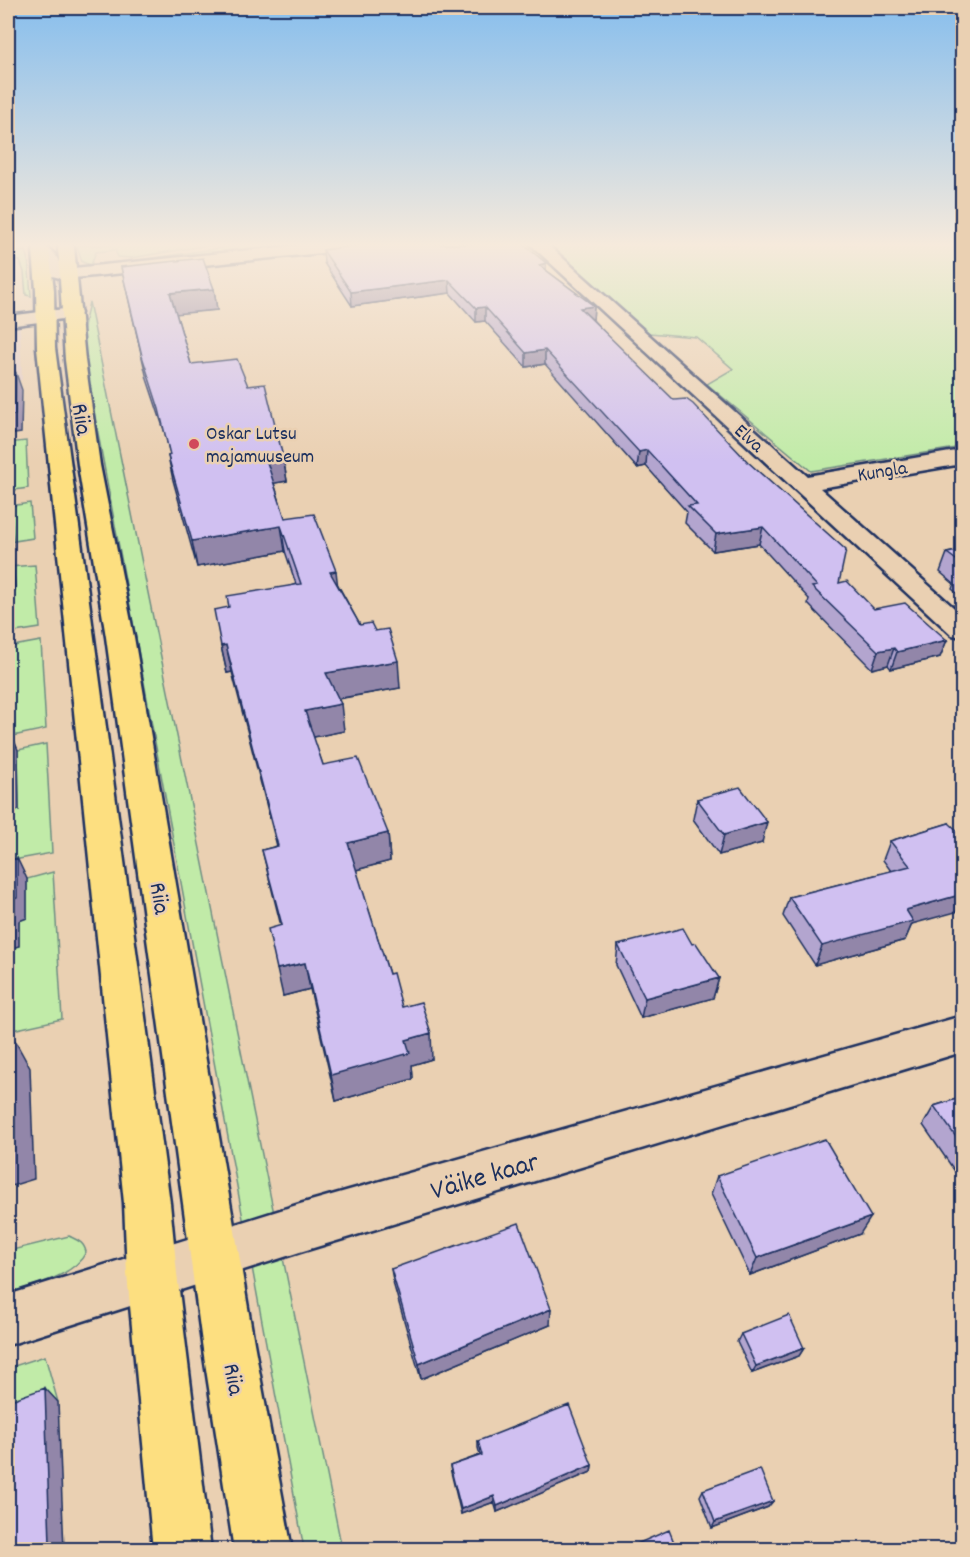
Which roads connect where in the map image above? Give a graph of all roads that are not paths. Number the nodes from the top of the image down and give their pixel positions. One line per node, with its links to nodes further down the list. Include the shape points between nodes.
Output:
1 (45, 317): 5 (street)
2 (58, 317): 11 (highway, Riia, via 46,348 147,1203)
3 (59, 317): 10 (highway, Riia, via 77,380)
4 (617, 317): 7 (street, Elva)
5 (8, 321)
6 (963, 457): 7 (street, Kungla)
7 (802, 484): 8 (street, Elva)
8 (963, 629)
9 (963, 1034): 10 (street, Väike kaar)
10 (214, 1254): 11 (street, Väike kaar); 14 (highway, Riia)
11 (152, 1274): 12 (street, Väike kaar); 13 (highway, Riia)
12 (8, 1320)
13 (182, 1550)
14 (263, 1550)

